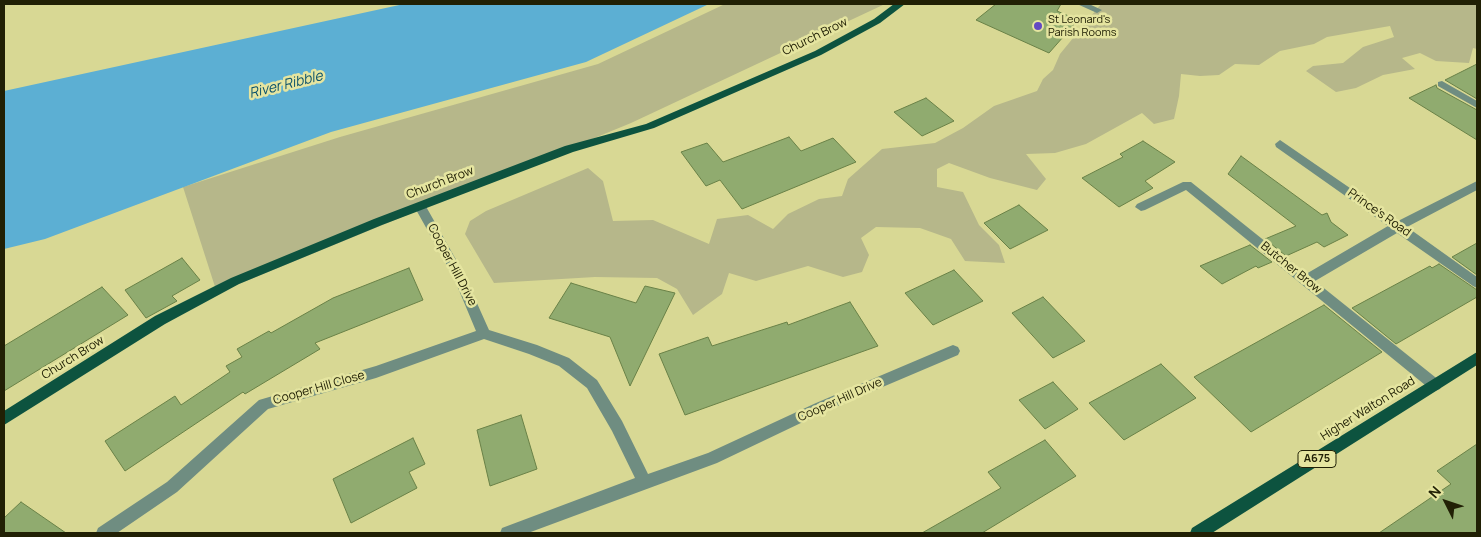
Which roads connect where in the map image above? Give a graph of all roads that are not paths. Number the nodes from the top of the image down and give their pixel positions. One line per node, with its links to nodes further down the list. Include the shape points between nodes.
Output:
1 (900, 4): 8 (main road, Church Brow, via 877,21 818,53 650,126 570,149)
2 (1082, 4): 3 (street)
3 (1097, 10)
4 (1442, 84): 5 (street)
5 (1477, 104)
6 (1280, 144): 10 (street, Prince's Road)
7 (1477, 185): 10 (street)
8 (420, 206): 13 (street, Cooper Hill Drive, via 459,275); 17 (main road, Church Brow, via 227,285 160,320)
9 (1141, 207): 11 (street, Butcher Brow, via 1187,185)
10 (1397, 226): 11 (street); 12 (street, Prince's Road)
11 (1306, 280): 16 (street, Butcher Brow)
12 (1477, 283)
13 (484, 334): 18 (street, via 564,362 592,384); 19 (street, Cooper Hill Close, via 376,372 264,404 172,487)
14 (953, 351): 18 (street, Cooper Hill Drive, via 712,458)
15 (1477, 358): 16 (main road, Higher Walton Road / A675)
16 (1435, 384): 21 (main road, Higher Walton Road / A675)
17 (4, 419)
18 (644, 482): 20 (street, Cooper Hill Drive)
19 (104, 533)
20 (508, 533)
21 (1198, 533)

